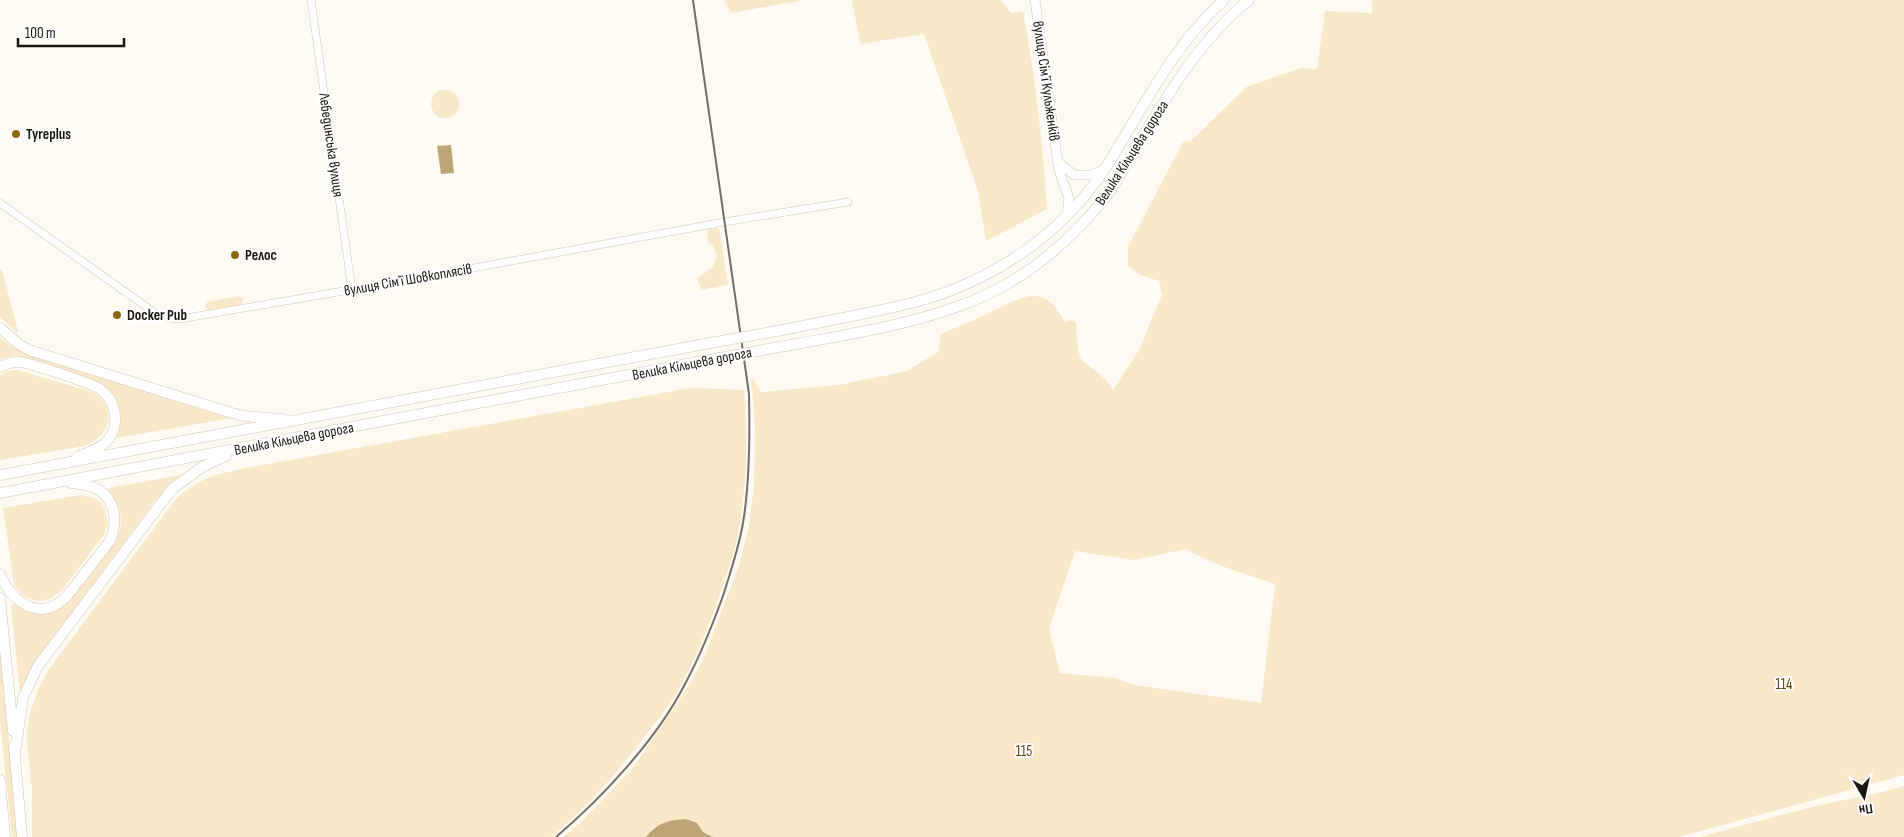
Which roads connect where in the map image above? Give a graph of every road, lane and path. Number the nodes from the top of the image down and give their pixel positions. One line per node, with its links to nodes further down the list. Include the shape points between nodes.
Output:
1 (311, 0): 10 (street, Лебединська вулиця)
2 (1035, 0): 5 (main road, вулиця Сімʼї Кульженків)
3 (1224, 0): 6 (main road, Велика Кільцева дорога, via 1174,56)
4 (1248, 0): 14 (main road, Велика Кільцева дорога, bridge, via 1202,47 1098,208 1043,260 1008,283 960,306 899,324)
5 (1058, 161): 6 (main road, вулиця Сімʼї Кульженків, via 1074,175 1091,175); 9 (main road, вулиця Сімʼї Кульженків, via 1069,198)
6 (1105, 169): 9 (main road, Велика Кільцева дорога)
7 (848, 202): 10 (street, вулиця Сімʼї Шовкоплясів)
8 (0, 204): 10 (street, вулиця Сімʼї Шовкоплясів, via 156,313 168,318 195,318)
9 (1067, 215): 13 (main road, Велика Кільцева дорога, bridge, via 1002,266 960,287 913,302 793,328)
10 (352, 290)
11 (0, 328): 13 (main road, via 29,350 232,413)
12 (0, 367): 15 (main road, via 18,362 96,386 112,404 115,420 107,441)
13 (302, 420): 15 (main road, Велика Кільцева дорога)
14 (243, 449): 17 (main road, Велика Кільцева дорога); 21 (main road, via 202,467 172,489 50,650 38,666 23,698)
15 (60, 464): 16 (main road, Велика Кільцева дорога)
16 (0, 476)
17 (66, 481): 18 (main road, Велика Кільцева дорога); 19 (main road, via 96,488 111,504 116,521 110,541 67,596 50,608 40,609 20,602)
18 (0, 493)
19 (0, 574)
20 (0, 598): 21 (main road)
21 (15, 752): 24 (main road)
22 (0, 780): 23 (main road)
23 (5, 837)
24 (22, 837)

